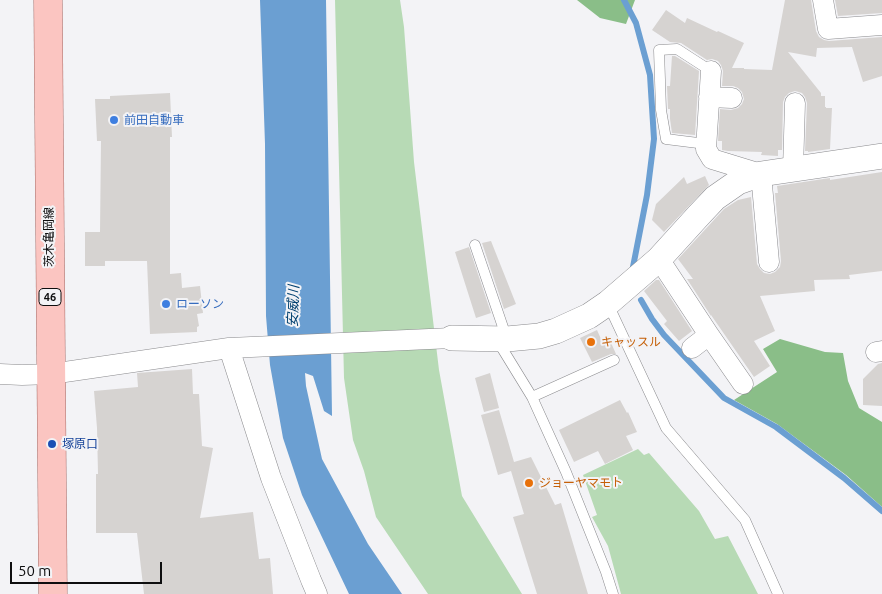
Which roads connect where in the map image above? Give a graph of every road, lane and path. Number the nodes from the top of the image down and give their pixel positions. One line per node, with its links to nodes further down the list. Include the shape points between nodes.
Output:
1 (48, 0): 23 (main road, 茨木亀岡線 / 46)
2 (823, 0): 3 (street, via 828,30)
3 (882, 24)
4 (711, 71): 5 (street); 8 (lane, via 677,49 659,50 661,110 666,139)
5 (709, 97): 6 (street); 8 (street)
6 (732, 98)
7 (795, 103): 10 (street)
8 (706, 144): 11 (street, via 712,159)
9 (882, 156): 10 (street)
10 (793, 170): 11 (street)
11 (761, 174): 13 (street, via 738,182 715,198); 14 (street)
12 (475, 246): 18 (lane)
13 (659, 260): 15 (street); 16 (street)
14 (769, 262)
15 (608, 303): 18 (street, via 556,331); 29 (lane, via 666,428 745,520)
16 (709, 335): 20 (street); 24 (street)
17 (452, 338): 18 (street); 19 (street)
18 (502, 339): 25 (lane)
19 (229, 348): 23 (street); 27 (street, via 271,478)
20 (692, 348)
21 (614, 360): 25 (lane)
22 (0, 374): 23 (street)
23 (51, 374): 26 (main road, 茨木亀岡線 / 46)
24 (743, 384)
25 (532, 397): 28 (lane, via 566,472)
26 (53, 594)
27 (317, 594)
28 (613, 594)
29 (778, 594)

